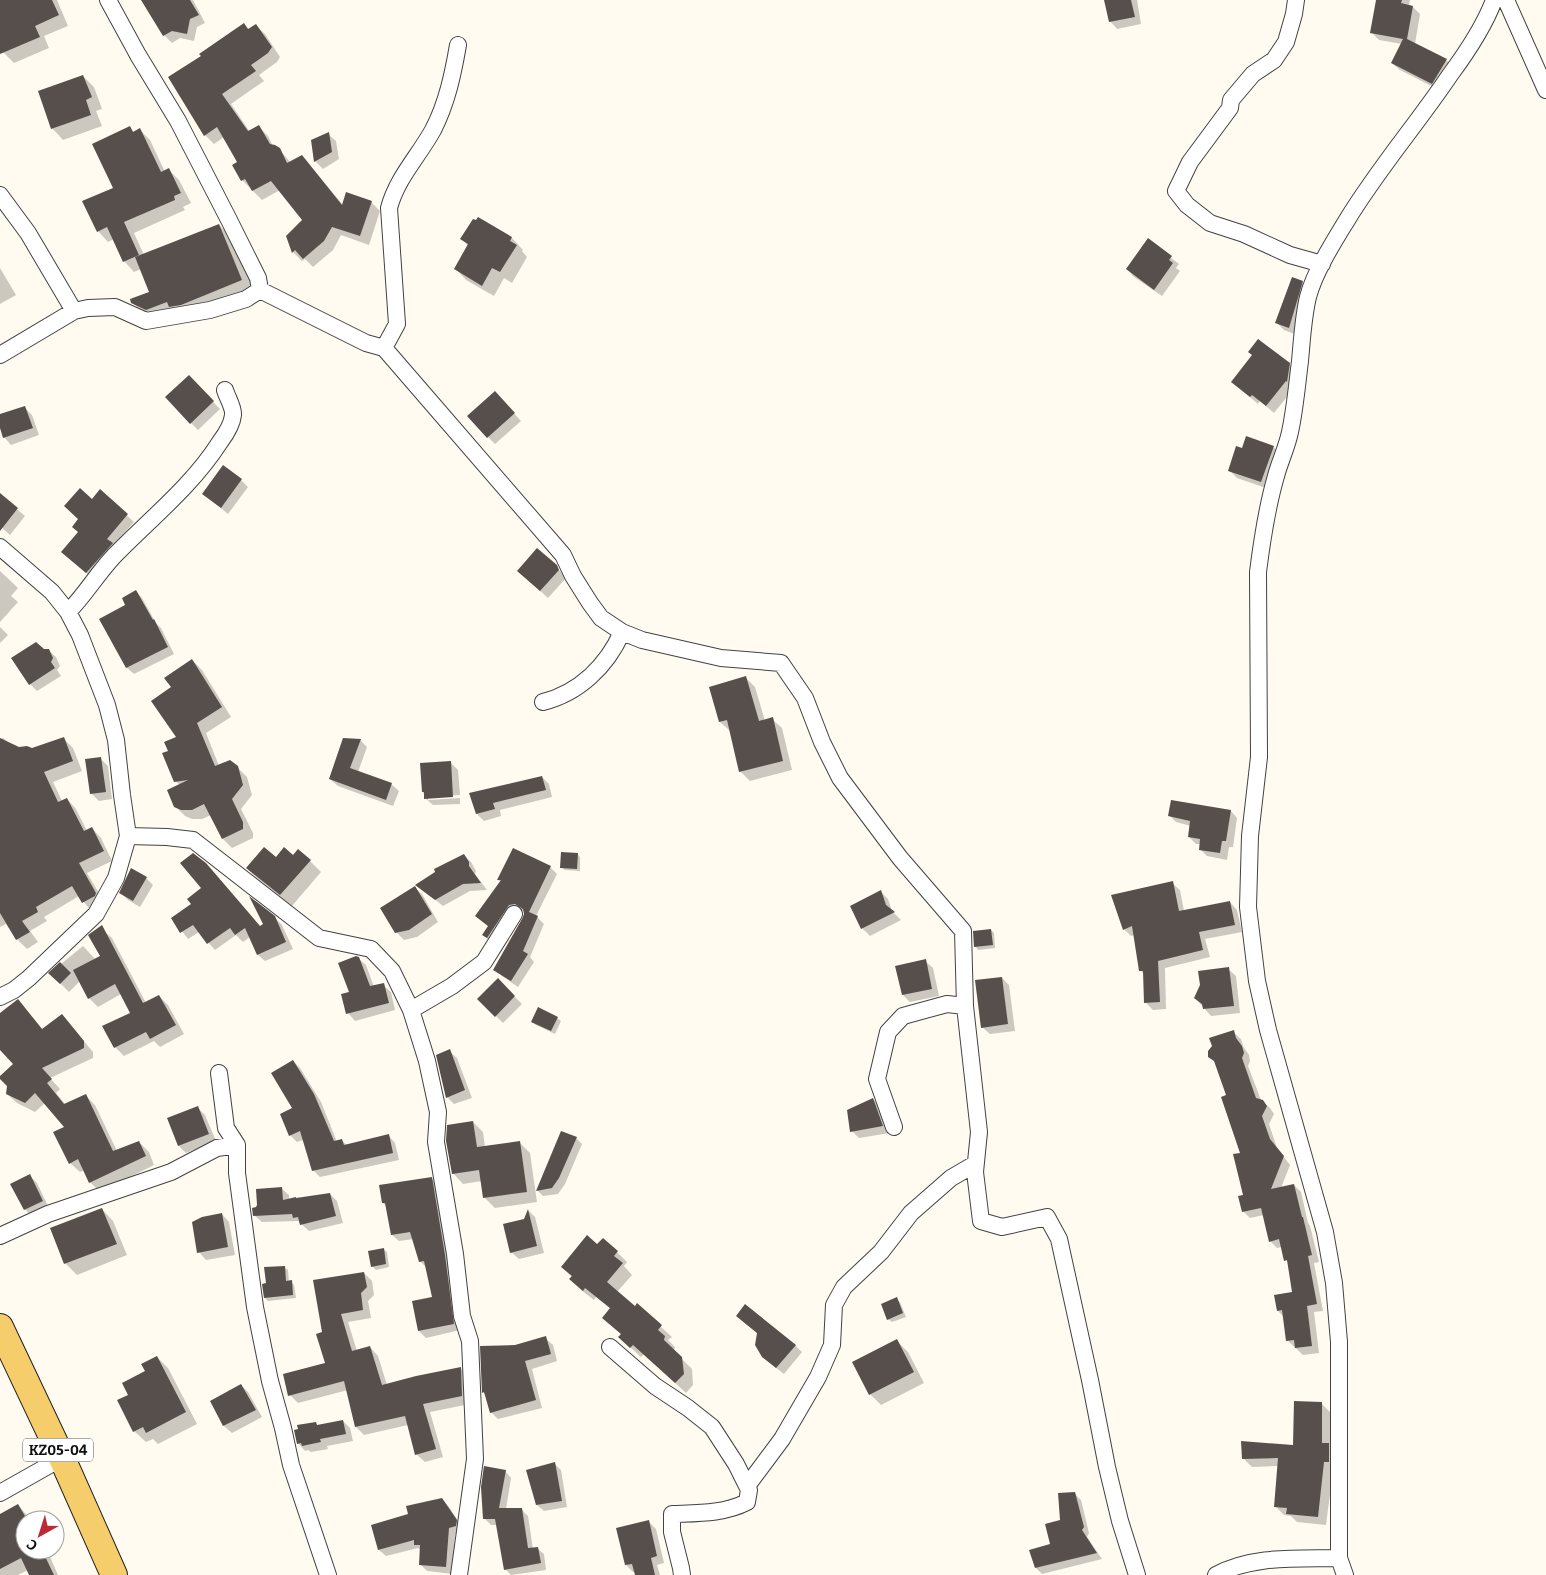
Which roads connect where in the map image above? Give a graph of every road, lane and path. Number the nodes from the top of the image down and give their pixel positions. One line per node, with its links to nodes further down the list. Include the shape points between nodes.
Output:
1 (108, 0): 9 (street, via 178,121 258,278)
2 (1296, 0): 8 (street, via 1286,42 1274,60 1253,74 1231,100 1230,108 1190,162 1176,191 1187,205 1210,223 1290,255)
3 (1494, 0): 8 (street, via 1466,53 1384,164)
4 (1506, 0): 6 (street)
5 (458, 44): 11 (street, via 446,102 393,192 389,208 397,324)
6 (1546, 90)
7 (0, 195): 10 (street, via 28,232)
8 (1322, 264): 33 (street, via 1308,295 1290,436 1276,475 1259,564 1260,757 1250,836 1248,907 1257,981 1325,1232 1334,1283 1339,1342)
9 (260, 290): 10 (street, via 246,299 210,310 146,321 115,307); 11 (street, via 366,343)
10 (74, 311): 12 (street)
11 (384, 348): 16 (street, via 563,555 601,618)
12 (0, 355)
13 (225, 390): 15 (street, via 234,413 229,428 204,466 114,556)
14 (0, 547): 15 (street, via 52,592)
15 (68, 612): 18 (street, via 84,643 107,705 116,740)
16 (622, 632): 17 (street, via 615,648 582,685 560,698); 21 (street, via 642,640 721,658 781,663 805,698 840,778 900,858 963,931)
17 (543, 702)
18 (128, 836): 20 (street, via 116,878 96,914 29,978); 22 (street, via 193,840 318,938 371,949 392,971)
19 (514, 914): 22 (street, via 484,962)
20 (0, 997)
21 (965, 1006): 24 (street, via 947,1004 903,1016 888,1032 877,1079); 26 (street, via 979,1132)
22 (411, 1010): 36 (street, via 438,1112 436,1142 462,1316 470,1341 474,1459)
23 (219, 1072): 25 (street, via 226,1128)
24 (894, 1127)
25 (238, 1145): 27 (street, via 217,1148 171,1172 48,1214); 35 (street, via 238,1173 255,1307 268,1372 291,1465)
26 (975, 1164): 31 (street, via 951,1178 911,1213 881,1252 844,1287 834,1305 832,1346 818,1377 782,1439); 38 (street, via 982,1221 1002,1227 1047,1217 1059,1239 1107,1468)
27 (0, 1236)
28 (0, 1327): 30 (main road, KZ05-04)
29 (610, 1347): 31 (street, via 655,1386 712,1427)
30 (62, 1458): 32 (street); 34 (main road, KZ05-04)
31 (747, 1486): 37 (street, via 747,1502 737,1507 705,1513 672,1514 672,1532)
32 (0, 1493)
33 (1339, 1558): 39 (street, via 1255,1560); 40 (street)
34 (114, 1575)
35 (328, 1575)
36 (459, 1575)
37 (682, 1575)
38 (1137, 1575)
39 (1216, 1575)
40 (1344, 1575)

